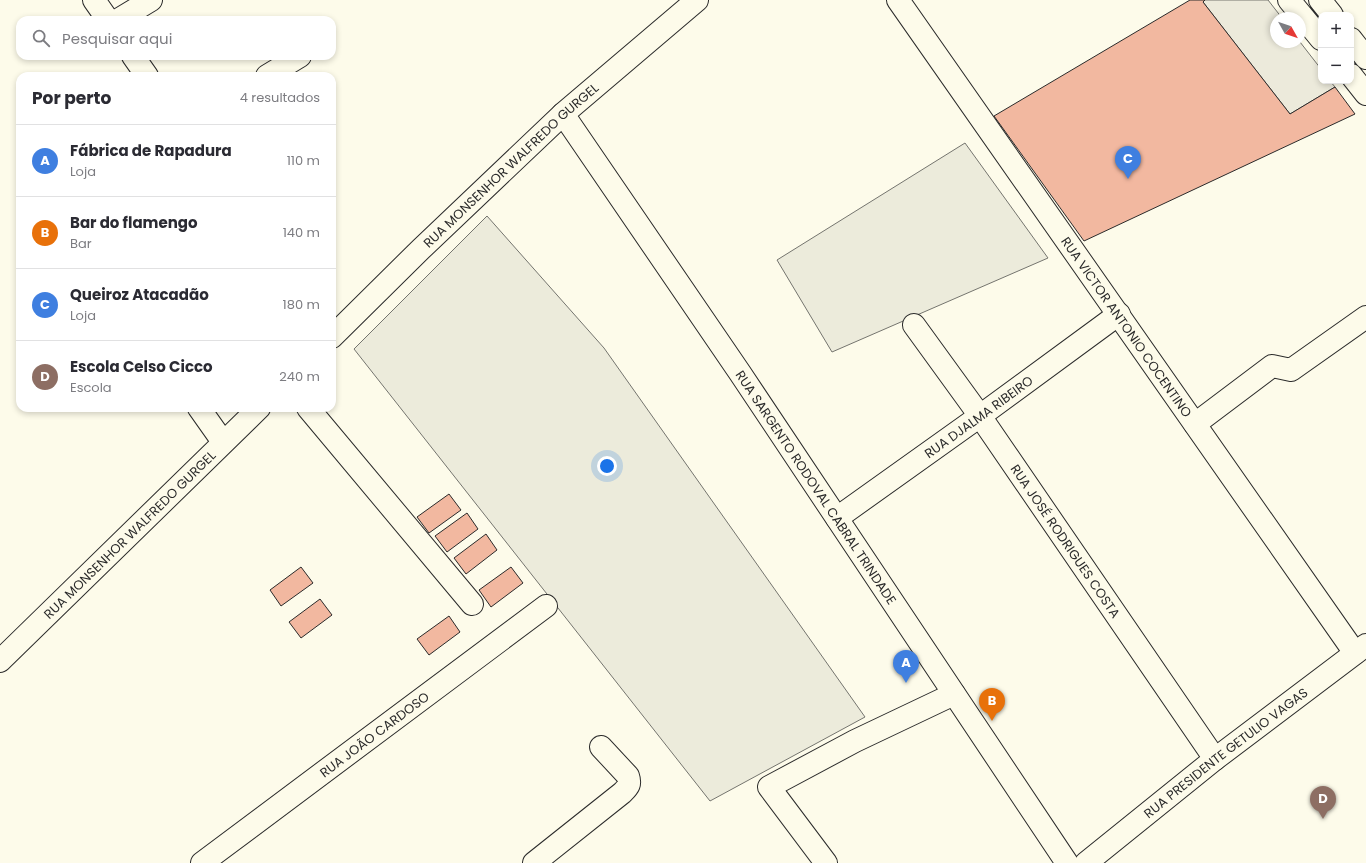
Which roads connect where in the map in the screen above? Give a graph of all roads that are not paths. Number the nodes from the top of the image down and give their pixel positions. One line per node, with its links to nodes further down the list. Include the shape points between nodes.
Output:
1 (94, 0): 8 (street)
2 (151, 0): 9 (street)
3 (697, 0): 19 (street, RUA MONSENHOR WALFREDO GURGEL)
4 (898, 0): 20 (street, RUA VICTOR ANTONIO COCENTINO)
5 (1289, 0): 10 (street)
6 (1320, 0): 7 (street)
7 (1330, 12)
8 (105, 16)
9 (125, 16)
10 (1318, 35)
11 (1354, 43): 12 (street)
12 (1366, 58)
13 (136, 60): 15 (street)
14 (293, 60): 16 (street)
15 (144, 72)
16 (273, 72)
17 (1354, 79): 18 (street)
18 (1366, 94)
19 (563, 114): 23 (street, RUA MONSENHOR WALFREDO GURGEL); 30 (street, RUA SARGENTO RODOVAL CABRAL TRINDADE)
20 (1119, 314): 27 (street, RUA DJALMA RIBEIRO); 28 (street, RUA VICTOR ANTONIO COCENTINO)
21 (1366, 317): 28 (street, via 1292,370 1272,366)
22 (914, 325): 27 (street, RUA JOSÉ RODRIGUES COSTA)
23 (336, 333)
24 (202, 412): 29 (street)
25 (255, 412): 29 (street, RUA MONSENHOR WALFREDO GURGEL)
26 (311, 412): 31 (street)
27 (980, 416): 30 (street, RUA DJALMA RIBEIRO); 37 (street, RUA JOSÉ RODRIGUES COSTA)
28 (1195, 424): 33 (street, RUA VICTOR ANTONIO COCENTINO)
29 (223, 442): 34 (street, RUA MONSENHOR WALFREDO GURGEL)
30 (837, 518): 35 (street, RUA SARGENTO RODOVAL CABRAL TRINDADE)
31 (472, 604)
32 (546, 606): 38 (street, RUA JOÃO CARDOSO)
33 (1360, 649): 37 (street, RUA PRESIDENTE GETULIO VAGAS)
34 (0, 661)
35 (954, 694): 40 (street, via 855,741 769,787); 41 (street, RUA SARGENTO RODOVAL CABRAL TRINDADE)
36 (601, 747): 39 (street, via 628,776 628,787)
37 (1215, 759): 42 (street, RUA PRESIDENTE GETULIO VAGAS)
38 (202, 863)
39 (534, 863)
40 (826, 863)
41 (1067, 863)
42 (1086, 863)

